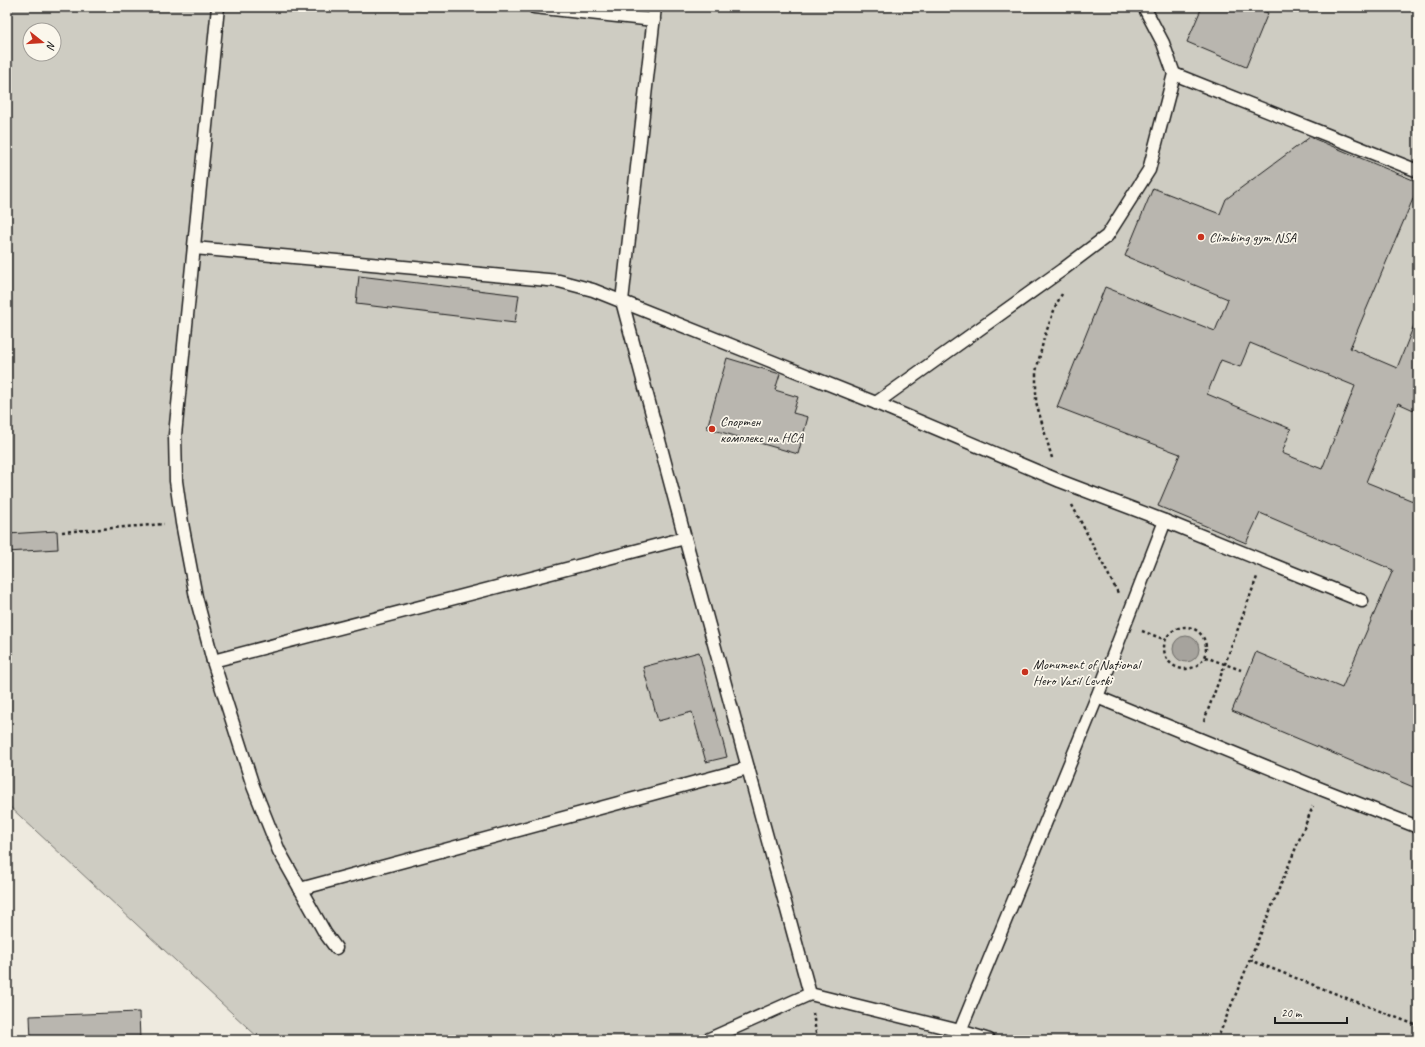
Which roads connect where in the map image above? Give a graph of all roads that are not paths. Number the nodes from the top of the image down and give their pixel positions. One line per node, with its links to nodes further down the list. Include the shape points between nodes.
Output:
1 (218, 7): 8 (lane)
2 (534, 7): 5 (lane)
3 (655, 7): 5 (lane)
4 (1144, 7): 6 (lane, via 1163,43)
5 (654, 20): 9 (lane)
6 (1174, 74): 7 (lane); 10 (lane, via 1149,170 1107,236)
7 (1418, 171)
8 (194, 248): 9 (lane, via 559,281); 14 (lane, via 176,436 176,482 196,597)
9 (622, 301): 10 (lane); 12 (lane)
10 (876, 403): 11 (lane, via 1060,481)
11 (1165, 521): 13 (lane); 15 (lane)
12 (685, 538): 14 (lane); 16 (lane)
13 (1362, 601)
14 (213, 661): 18 (lane, via 253,786 279,851)
15 (1097, 697): 17 (lane); 21 (lane)
16 (748, 768): 18 (lane); 20 (lane)
17 (1418, 827)
18 (300, 889): 19 (lane)
19 (336, 948)
20 (810, 994): 21 (lane); 22 (lane)
21 (960, 1031): 23 (lane)
22 (707, 1040)
23 (989, 1040)

